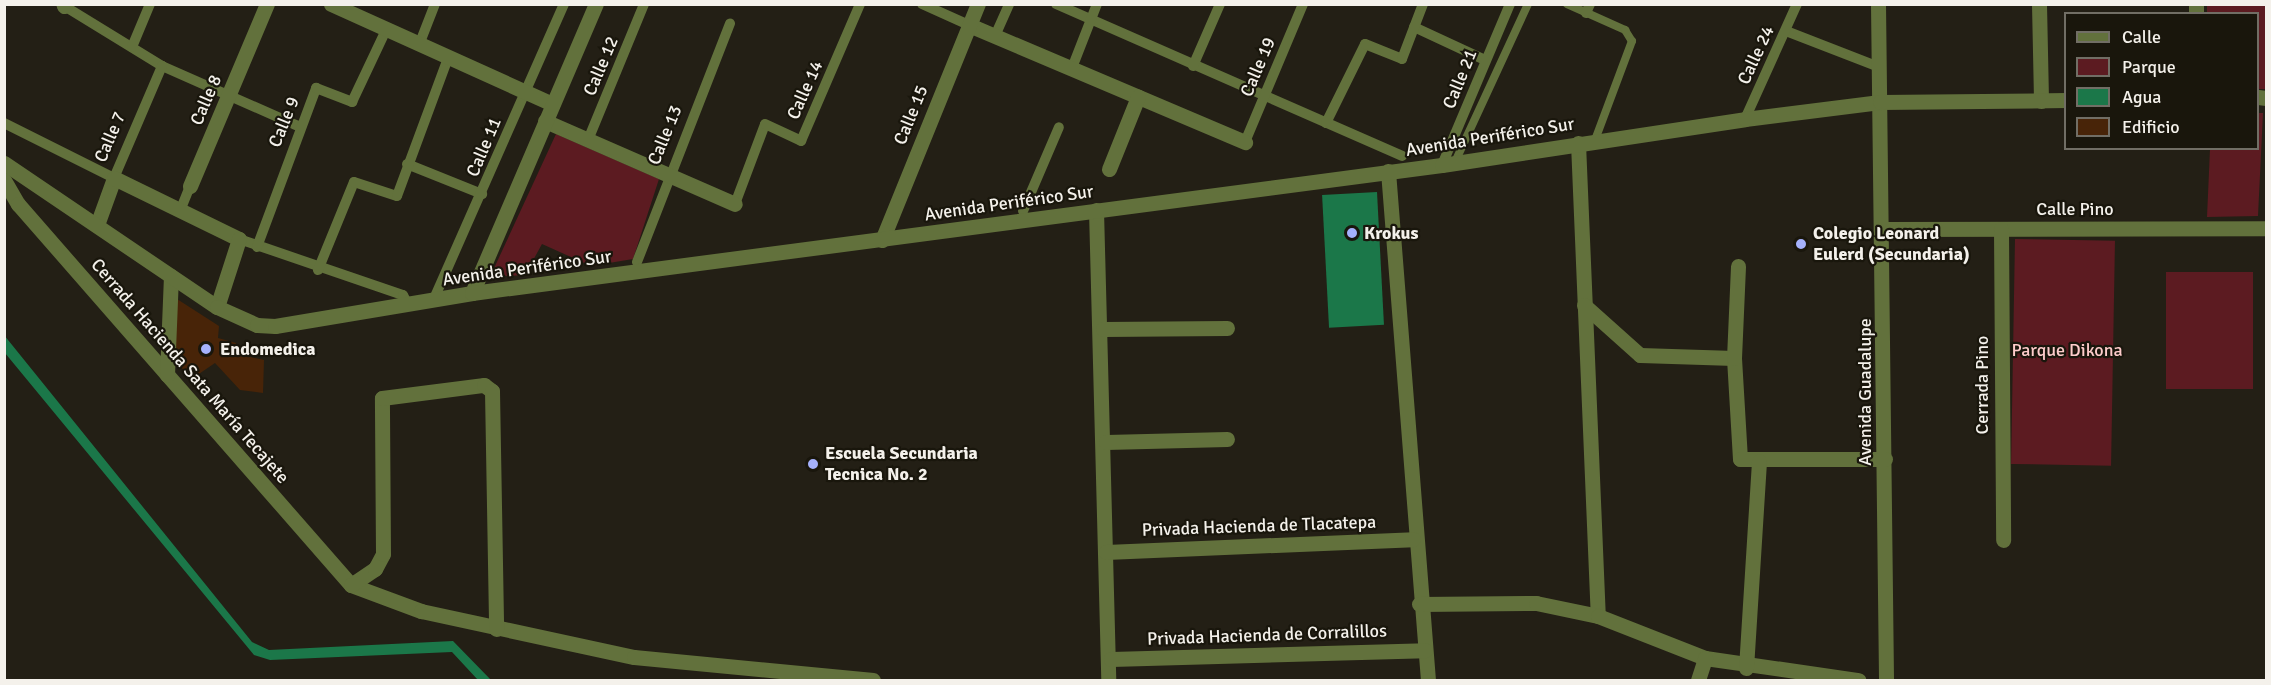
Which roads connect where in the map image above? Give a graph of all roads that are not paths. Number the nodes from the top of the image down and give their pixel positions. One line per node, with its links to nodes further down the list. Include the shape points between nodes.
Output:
1 (150, 4): 34 (street)
2 (267, 4): 43 (street, Calle 8)
3 (330, 4): 24 (street)
4 (435, 4): 33 (street)
5 (564, 4): 41 (street, Calle 11)
6 (596, 4): 48 (street)
7 (644, 4): 55 (street, Calle 12)
8 (860, 4): 70 (street, Calle 14, via 801,141 765,124)
9 (922, 4): 28 (street)
10 (978, 4): 28 (street, Calle 15)
11 (1009, 4): 32 (street)
12 (1056, 4): 26 (street)
13 (1097, 4): 26 (street)
14 (1220, 4): 38 (street)
15 (1303, 4): 42 (street, Calle 19)
16 (1423, 4): 29 (street)
17 (1510, 4): 36 (street, Calle 21)
18 (1528, 4): 62 (lane)
19 (1567, 4): 25 (lane)
20 (1797, 4): 31 (street, Calle 24)
21 (1878, 4): 39 (street, Avenida Guadalupe)
22 (2039, 4): 46 (street)
23 (63, 5): 34 (street)
24 (351, 9): 30 (street)
25 (1588, 9): 56 (lane, via 1625,30 1632,41)
26 (1091, 20): 38 (street); 40 (street)
27 (730, 22): 65 (street, Calle 13)
28 (969, 25): 32 (street); 79 (street, Calle 15)
29 (1414, 27): 36 (street); 52 (street, via 1402,59 1365,44)
30 (386, 30): 33 (street); 53 (street, Calle 9, via 352,102 316,88)
31 (1786, 31): 39 (street); 49 (street, Calle 24)
32 (995, 36): 40 (street)
33 (419, 45): 35 (street)
34 (132, 47): 37 (street)
35 (448, 58): 41 (street); 61 (street)
36 (1485, 60): 62 (street, Calle 21)
37 (162, 66): 43 (street); 66 (street, Calle 7)
38 (1193, 66): 42 (street)
39 (1879, 67): 47 (street, Avenida Guadalupe)
40 (1072, 68): 44 (street)
41 (526, 92): 48 (street); 69 (street, Calle 11)
42 (1264, 96): 52 (street); 57 (street, Calle 19)
43 (229, 97): 53 (street); 68 (street, Calle 8)
44 (1138, 97): 57 (street); 63 (street)
45 (2064, 100): 46 (street, Avenida Periférico Sur)
46 (2041, 101): 47 (street, Avenida Periférico Sur)
47 (1880, 102): 49 (street, Avenida Periférico Sur); 76 (street, Avenida Guadalupe)
48 (552, 104): 50 (street)
49 (1745, 119): 56 (street, Avenida Periférico Sur)
50 (545, 121): 55 (street); 85 (street)
51 (4, 123): 66 (street)
52 (1326, 123): 59 (street)
53 (298, 126): 80 (street, Calle 9)
54 (1059, 127): 73 (street)
55 (588, 140): 65 (street)
56 (1595, 140): 58 (street, Avenida Periférico Sur)
57 (1245, 142)
58 (1578, 143): 62 (street, Avenida Periférico Sur); 88 (street)
59 (1402, 156)
60 (4, 163): 74 (street, Avenida Periférico Sur)
61 (407, 164): 69 (street); 83 (street, via 397,196 354,182)
62 (1449, 164): 64 (street, Avenida Periférico Sur)
63 (1109, 169)
64 (1388, 171): 71 (street, Avenida Periférico Sur); 98 (street)
65 (666, 174): 70 (street); 81 (street, Calle 13)
66 (114, 178): 72 (street); 74 (street, Calle 7)
67 (4, 180): 93 (street, Cerrada Hacienda Sata María Tecajete, via 18,204)
68 (190, 186): 72 (street, Calle 8)
69 (482, 194): 86 (street, Calle 11)
70 (735, 204)
71 (1096, 210): 79 (street, Avenida Periférico Sur); 91 (street)
72 (180, 211): 78 (street)
73 (1023, 212)
74 (97, 225): 84 (street, Avenida Periférico Sur)
75 (2266, 228): 77 (street, Calle Pino)
76 (1883, 229): 77 (street, Calle Pino); 96 (street, Avenida Guadalupe)
77 (2001, 229): 99 (street, Cerrada Pino)
78 (239, 239): 80 (street); 89 (street)
79 (882, 240): 85 (street, Avenida Periférico Sur)
80 (257, 247): 83 (street)
81 (637, 262)
82 (1738, 266): 92 (street)
83 (318, 270): 87 (street, via 403,296)
84 (171, 276): 89 (street, Avenida Periférico Sur); 93 (street)
85 (472, 293): 86 (street, Avenida Periférico Sur)
86 (433, 301): 87 (street, Avenida Periférico Sur)
87 (408, 305): 89 (street, Avenida Periférico Sur, via 275,326 256,325)
88 (1584, 305): 92 (street, via 1640,355); 103 (street)
89 (216, 307)
90 (1227, 328): 91 (street)
91 (1103, 329): 95 (street)
92 (1734, 358): 97 (street, via 1737,455)
93 (167, 375): 101 (street, Cerrada Hacienda Sata María Tecajete)
94 (1227, 439): 95 (street)
95 (1106, 442): 100 (street)
96 (1885, 459): 97 (street); 115 (street, Avenida Guadalupe)
97 (1759, 460): 108 (street)
98 (1413, 539): 100 (street, Privada Hacienda de Tlacatepa); 102 (street)
99 (2003, 540)
100 (1106, 552): 107 (street)
101 (351, 585): 104 (street, via 372,597); 104 (street, via 375,569 383,554 382,398 484,385 492,391)
102 (1419, 604): 103 (street, via 1536,603); 105 (street)
103 (1598, 616): 106 (street)
104 (496, 629): 109 (street, via 634,657)
105 (1425, 650): 107 (street, Privada Hacienda de Corralillos); 112 (street)
106 (1705, 658): 108 (street); 113 (street)
107 (1111, 659): 111 (street)
108 (1746, 668): 114 (street)
109 (767, 677): 110 (street)
110 (873, 681)
111 (1108, 681)
112 (1428, 681)
113 (1698, 681)
114 (1858, 681)
115 (1886, 681)

